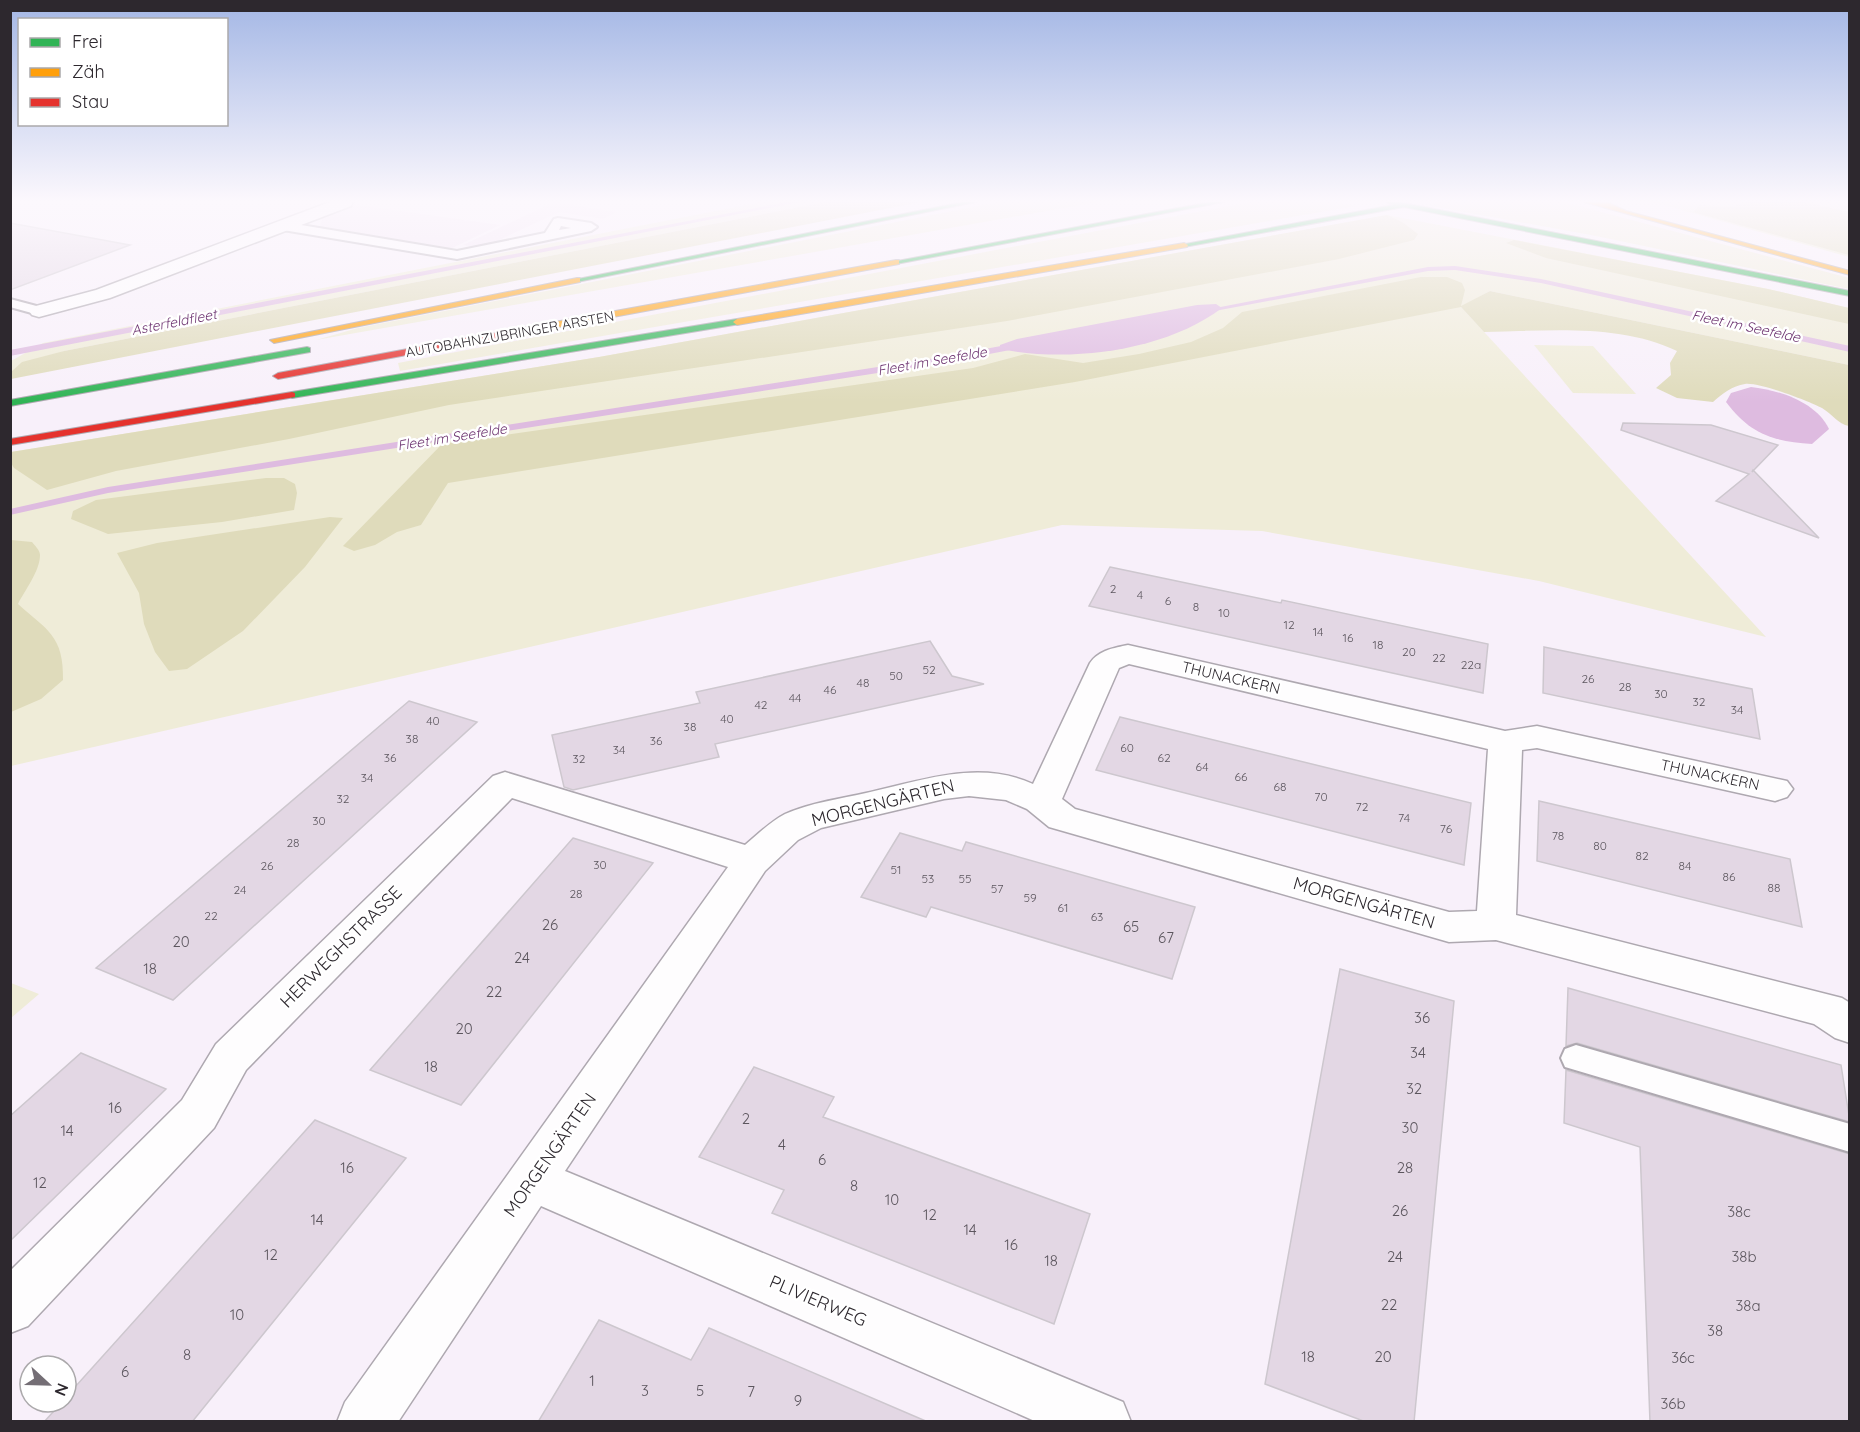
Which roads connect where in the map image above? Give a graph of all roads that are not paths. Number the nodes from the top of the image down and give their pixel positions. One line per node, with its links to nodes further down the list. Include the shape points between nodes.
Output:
1 (170, 269): 10 (street, via 103,294)
2 (635, 269): 11 (main road)
3 (858, 269): 14 (main road, AUTOBAHNZUBRINGER ARSTEN)
4 (1050, 269): 17 (main road)
5 (1725, 269): 8 (main road)
6 (1835, 269): 7 (main road)
7 (1850, 273)
8 (1850, 294)
9 (10, 303): 10 (lane)
10 (39, 311)
11 (264, 342)
12 (317, 349): 16 (main road)
13 (171, 360): 15 (main road)
14 (266, 378)
15 (10, 392)
16 (10, 403)
17 (10, 442)
18 (1504, 742): 19 (street, THUNACKERN, via 1537,737); 20 (street, THUNACKERN, via 1128,654 1106,663); 22 (street)
19 (1775, 789)
20 (1043, 801): 21 (street, MORGENGÄRTEN, via 1003,787 959,783 791,827); 22 (street, MORGENGÄRTEN, via 1062,818 1449,927)
21 (752, 861): 26 (street, MORGENGÄRTEN); 27 (street, HERWEGHSTRASSE, via 505,784 231,1057 198,1114)
22 (1496, 926): 23 (street, MORGENGÄRTEN, via 1827,1010)
23 (1850, 1026)
24 (1576, 1058): 25 (lane)
25 (1850, 1138)
26 (533, 1180): 28 (street, MORGENGÄRTEN); 29 (street, PLIVIERWEG)
27 (10, 1308)
28 (365, 1422)
29 (1103, 1422)

